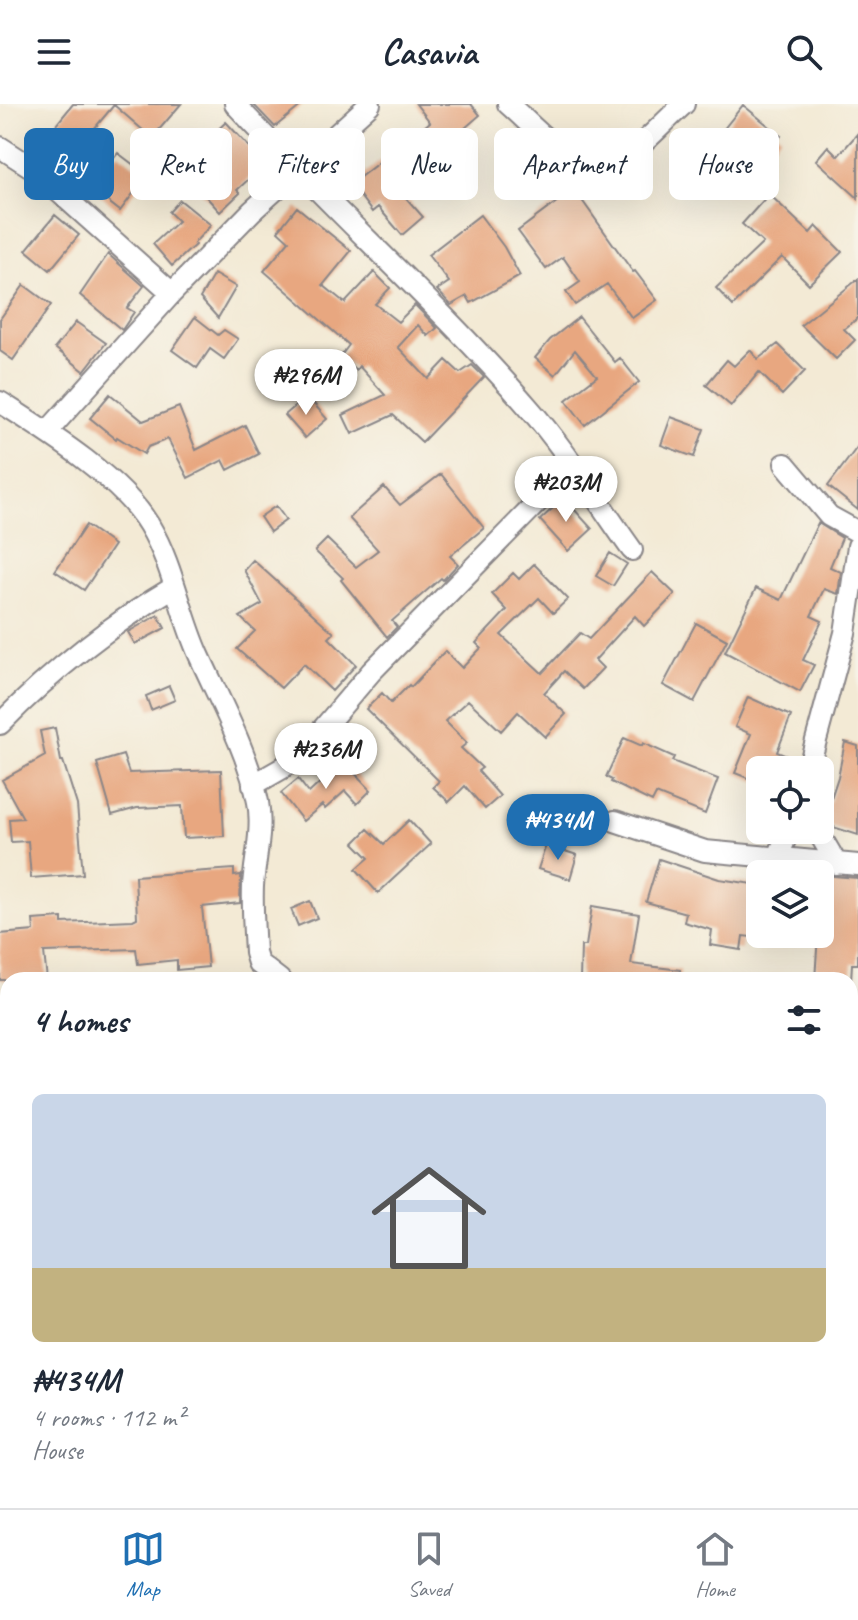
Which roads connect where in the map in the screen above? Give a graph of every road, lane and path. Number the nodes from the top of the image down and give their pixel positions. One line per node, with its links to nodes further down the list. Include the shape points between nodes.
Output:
1 (235, 104): 5 (street)
2 (370, 104): 6 (street)
3 (508, 104): 4 (street, via 577,162 593,165 611,164 637,149)
4 (684, 104)
5 (257, 128)
6 (343, 128)
7 (0, 147): 10 (street, via 31,167)
8 (267, 200): 10 (street)
9 (325, 200): 14 (street, via 476,348)
10 (172, 293): 12 (street)
11 (0, 402): 12 (street)
12 (47, 432): 18 (street, via 130,500 149,525)
13 (785, 464): 15 (street, via 829,516)
14 (572, 467): 17 (street); 21 (street, via 371,672 304,751)
15 (858, 532)
16 (858, 546): 20 (street, via 845,633)
17 (632, 550)
18 (174, 587): 19 (street, via 113,624 58,667); 21 (street)
19 (0, 724)
20 (812, 756)
21 (253, 785): 27 (street, via 260,829 253,888 255,953)
22 (615, 821): 25 (street, via 705,851)
23 (783, 844): 25 (street)
24 (829, 844): 26 (street)
25 (778, 857): 26 (street)
26 (848, 865)
27 (270, 972)

